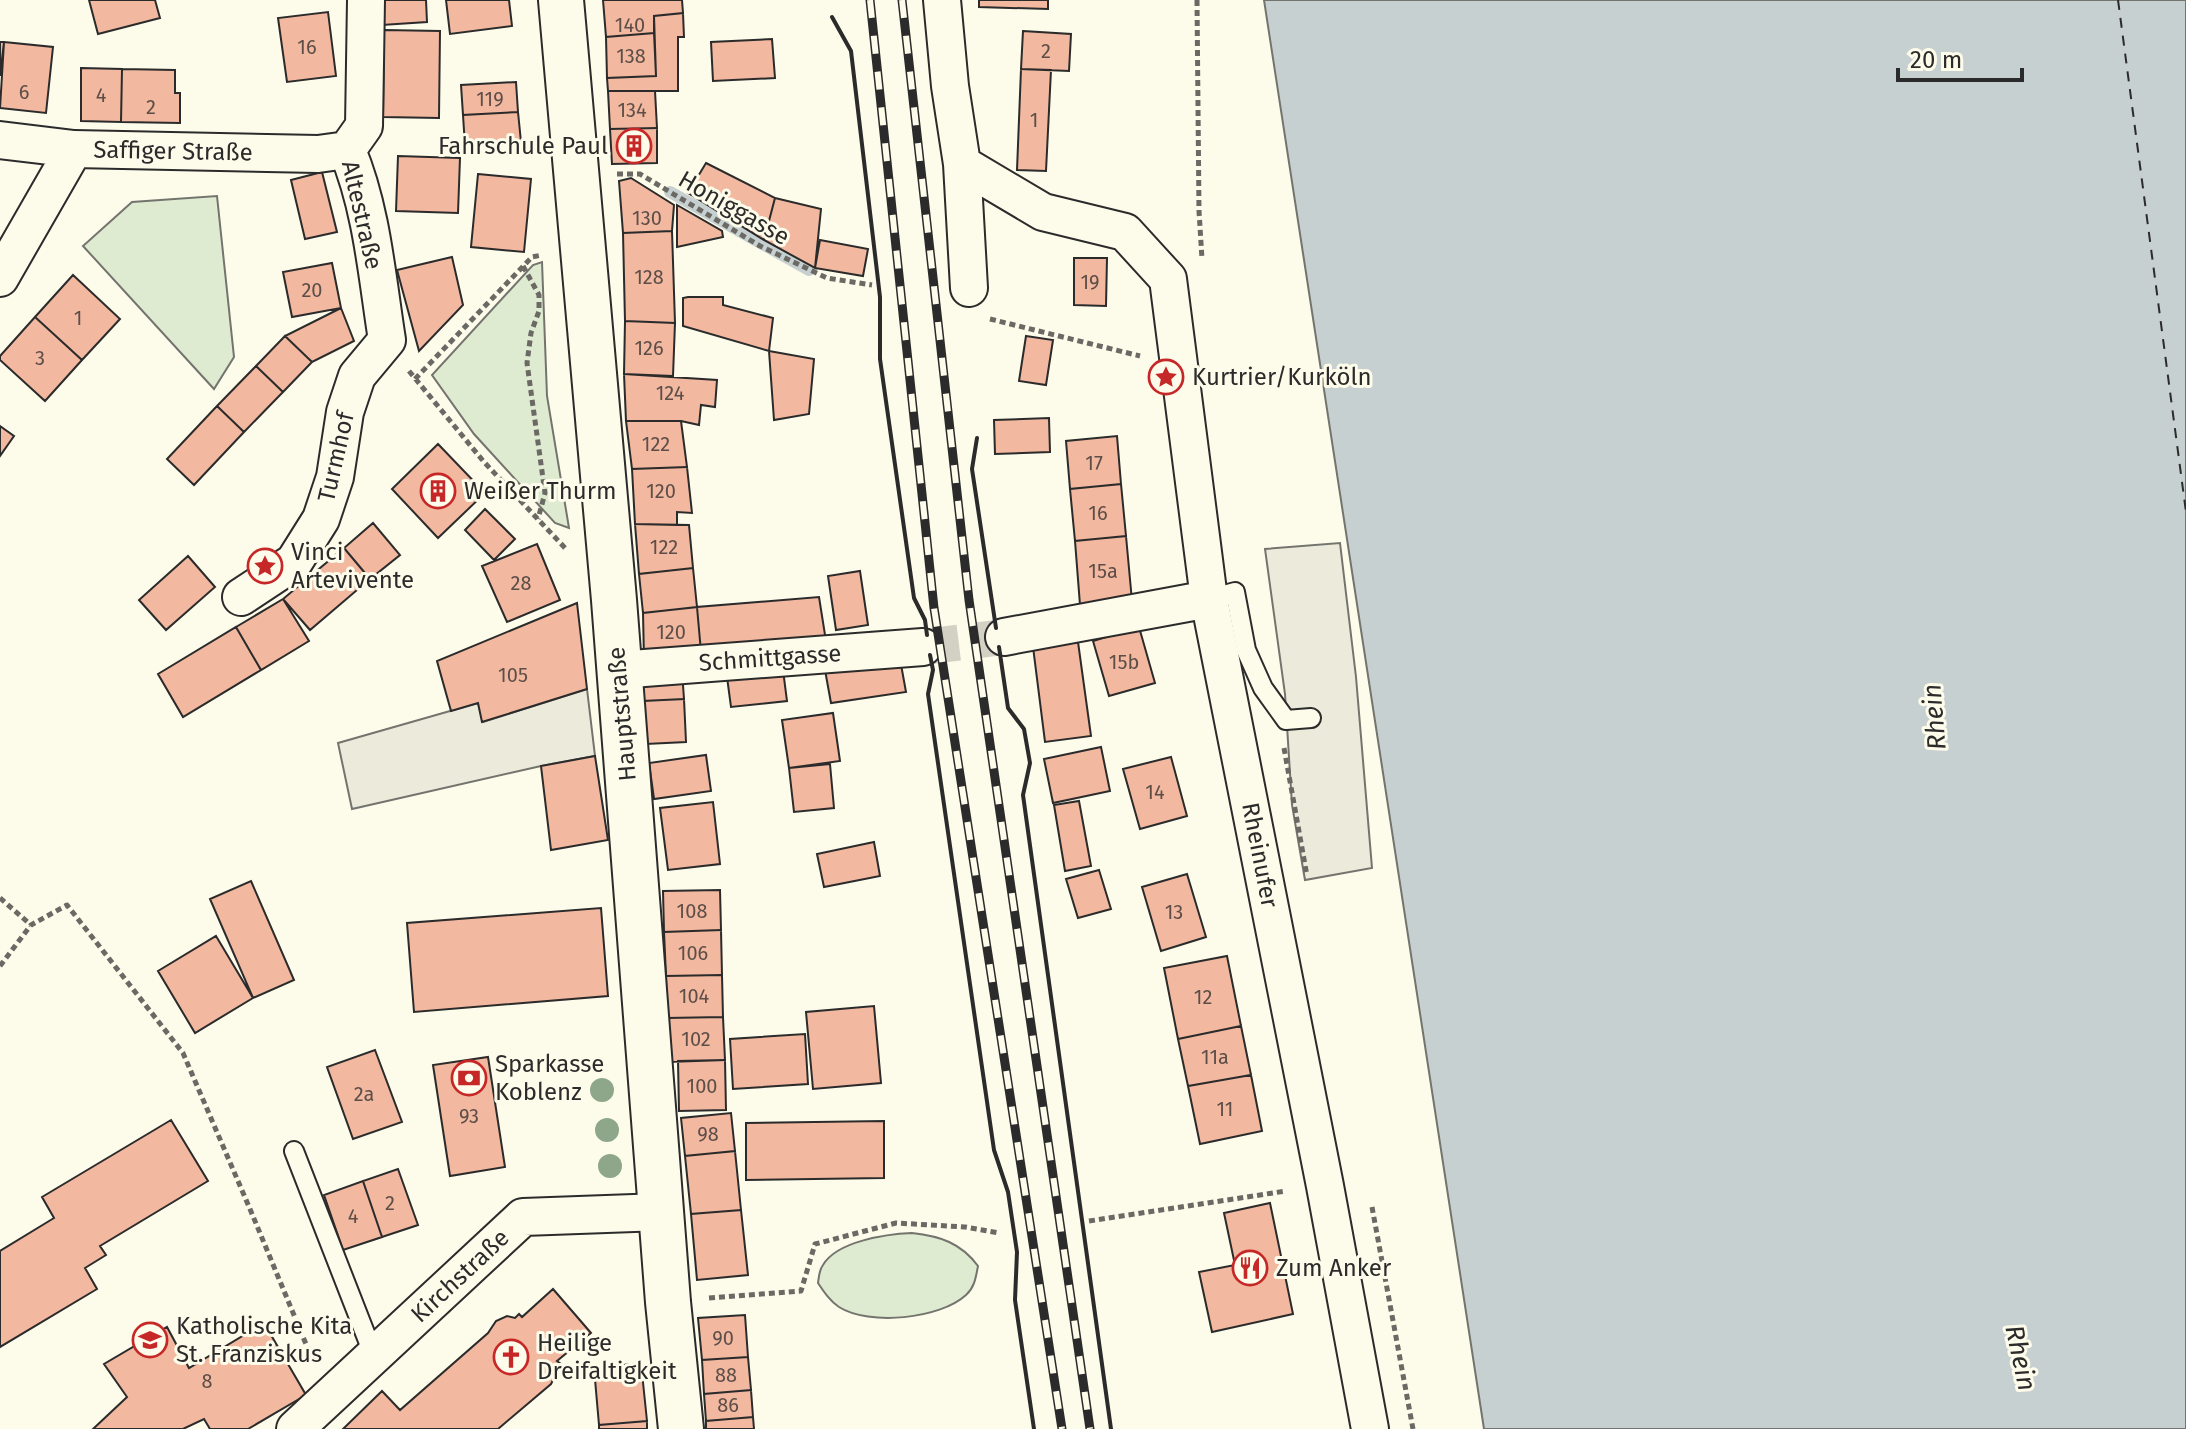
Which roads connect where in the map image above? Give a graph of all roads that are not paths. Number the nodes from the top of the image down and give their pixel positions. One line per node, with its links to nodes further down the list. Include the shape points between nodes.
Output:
1 (366, 0): 6 (street, Altestraße, via 364,126)
2 (561, 0): 15 (main road, Hauptstraße)
3 (942, 0): 7 (street)
4 (0, 140): 5 (street, Saffiger Straße)
5 (74, 149): 6 (street, Saffiger Straße, via 318,154); 8 (street)
6 (347, 150): 10 (street, Altestraße, via 358,175)
7 (962, 164): 9 (street); 12 (street, Rheinufer, via 1043,212 1125,232 1168,279)
8 (0, 278)
9 (969, 288)
10 (387, 340): 11 (street, Turmhof, via 357,376 321,519 294,562)
11 (241, 597)
12 (1209, 599): 13 (street); 16 (lane, via 1235,592 1246,650 1263,688 1286,720); 22 (street, Rheinufer)
13 (1004, 637)
14 (923, 647): 15 (street, Schmittgasse)
15 (618, 670): 18 (main road, Hauptstraße)
16 (1311, 718)
17 (294, 1151): 19 (lane)
18 (662, 1212): 19 (street, Kirchstraße, via 523,1217); 21 (main road, Hauptstraße)
19 (374, 1356): 20 (street, Kirchstraße)
20 (295, 1429)
21 (681, 1429)
22 (1370, 1429)

